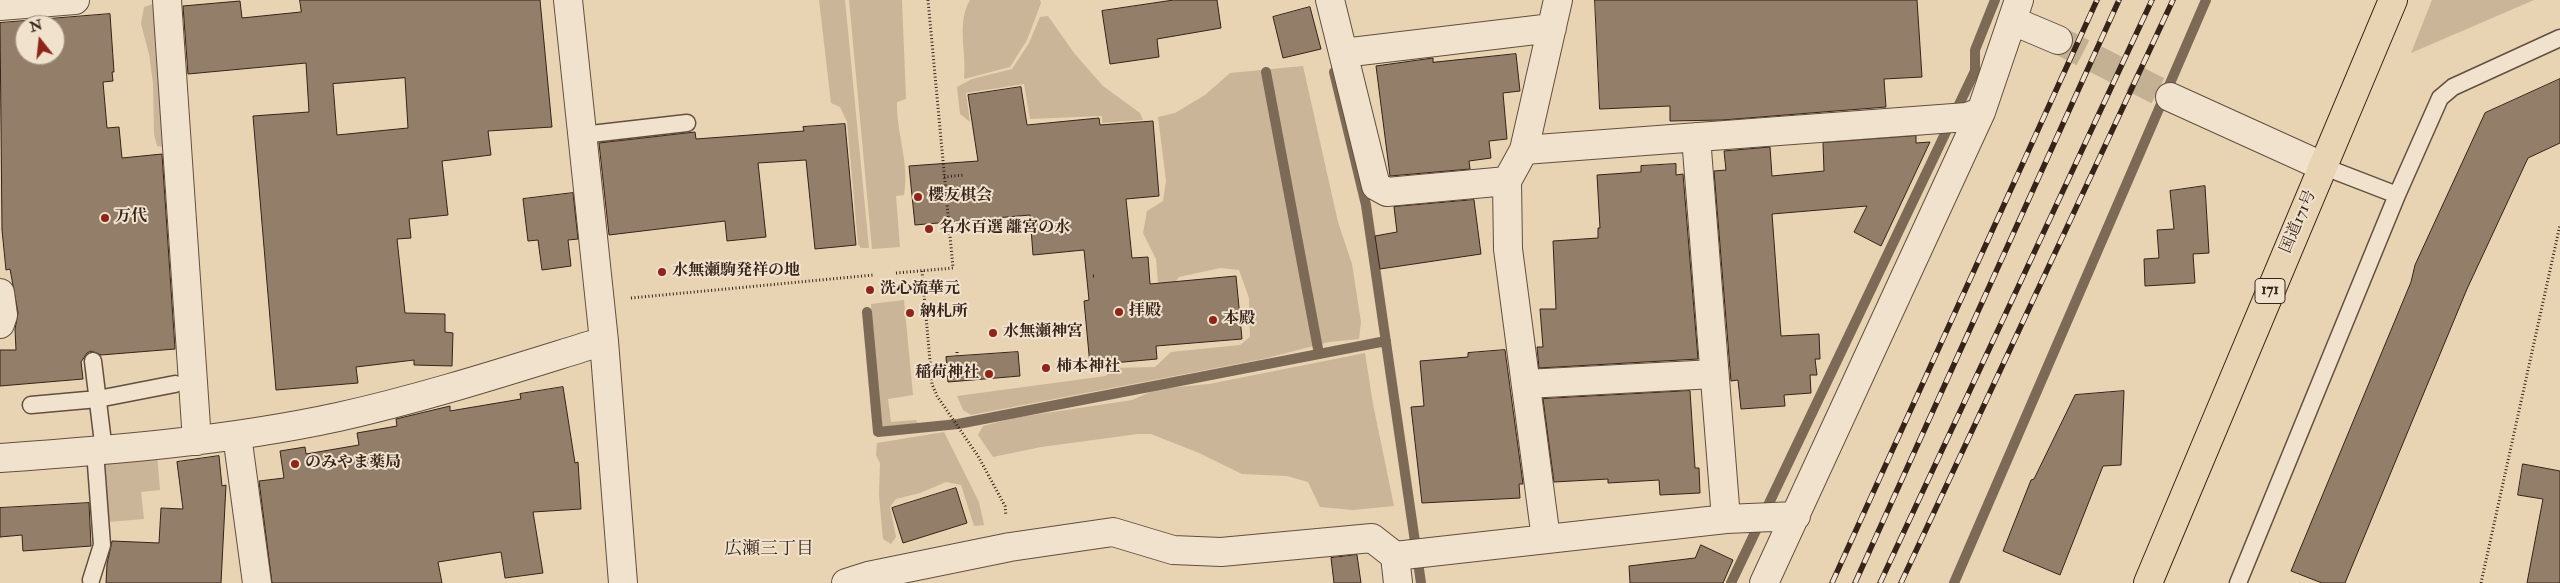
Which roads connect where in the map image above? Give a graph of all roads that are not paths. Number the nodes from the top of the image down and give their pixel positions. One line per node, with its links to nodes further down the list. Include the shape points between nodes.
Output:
1 (74, 0): 7 (street)
2 (167, 0): 32 (street)
3 (568, 0): 16 (street)
4 (1330, 0): 12 (street)
5 (1558, 0): 9 (street)
6 (2393, 0): 19 (highway, 国道171号 / 171)
7 (0, 6)
8 (2016, 11): 11 (street); 14 (street)
9 (1552, 28): 12 (street); 18 (street)
10 (2560, 38): 21 (lane, via 2453,87 2440,98)
11 (2058, 40)
12 (1343, 52): 20 (street, via 1376,186 1388,192)
13 (2170, 97): 19 (street)
14 (1974, 114): 17 (street); 35 (street)
15 (687, 123): 16 (lane)
16 (582, 135): 24 (street)
17 (1696, 137): 18 (street); 26 (street)
18 (1524, 150): 20 (street)
19 (2322, 166): 21 (lane); 45 (highway, 国道171号 / 171)
20 (1507, 180): 28 (street, via 1508,249)
21 (2397, 194): 46 (lane)
22 (0, 293): 23 (street, via 3,315)
23 (0, 324)
24 (604, 341): 31 (street, via 455,387 338,416); 41 (street)
25 (93, 361): 29 (lane)
26 (1714, 374): 28 (street); 36 (street)
27 (175, 384): 29 (lane)
28 (1526, 384): 37 (street)
29 (98, 400): 30 (lane); 33 (lane)
30 (31, 404)
31 (237, 435): 32 (street); 40 (street)
32 (198, 441): 33 (street)
33 (108, 452): 34 (street); 39 (lane, via 102,545)
34 (0, 458)
35 (1786, 516): 36 (street); 44 (street)
36 (1737, 518): 37 (street)
37 (1546, 539): 38 (street)
38 (1395, 556): 42 (street, via 1372,538 1221,552 1173,550 1113,532 1010,547); 43 (street)
39 (91, 580)
40 (258, 583)
41 (623, 583)
42 (846, 583)
43 (1398, 583)
44 (1764, 583)
45 (2148, 583)
46 (2238, 583)

